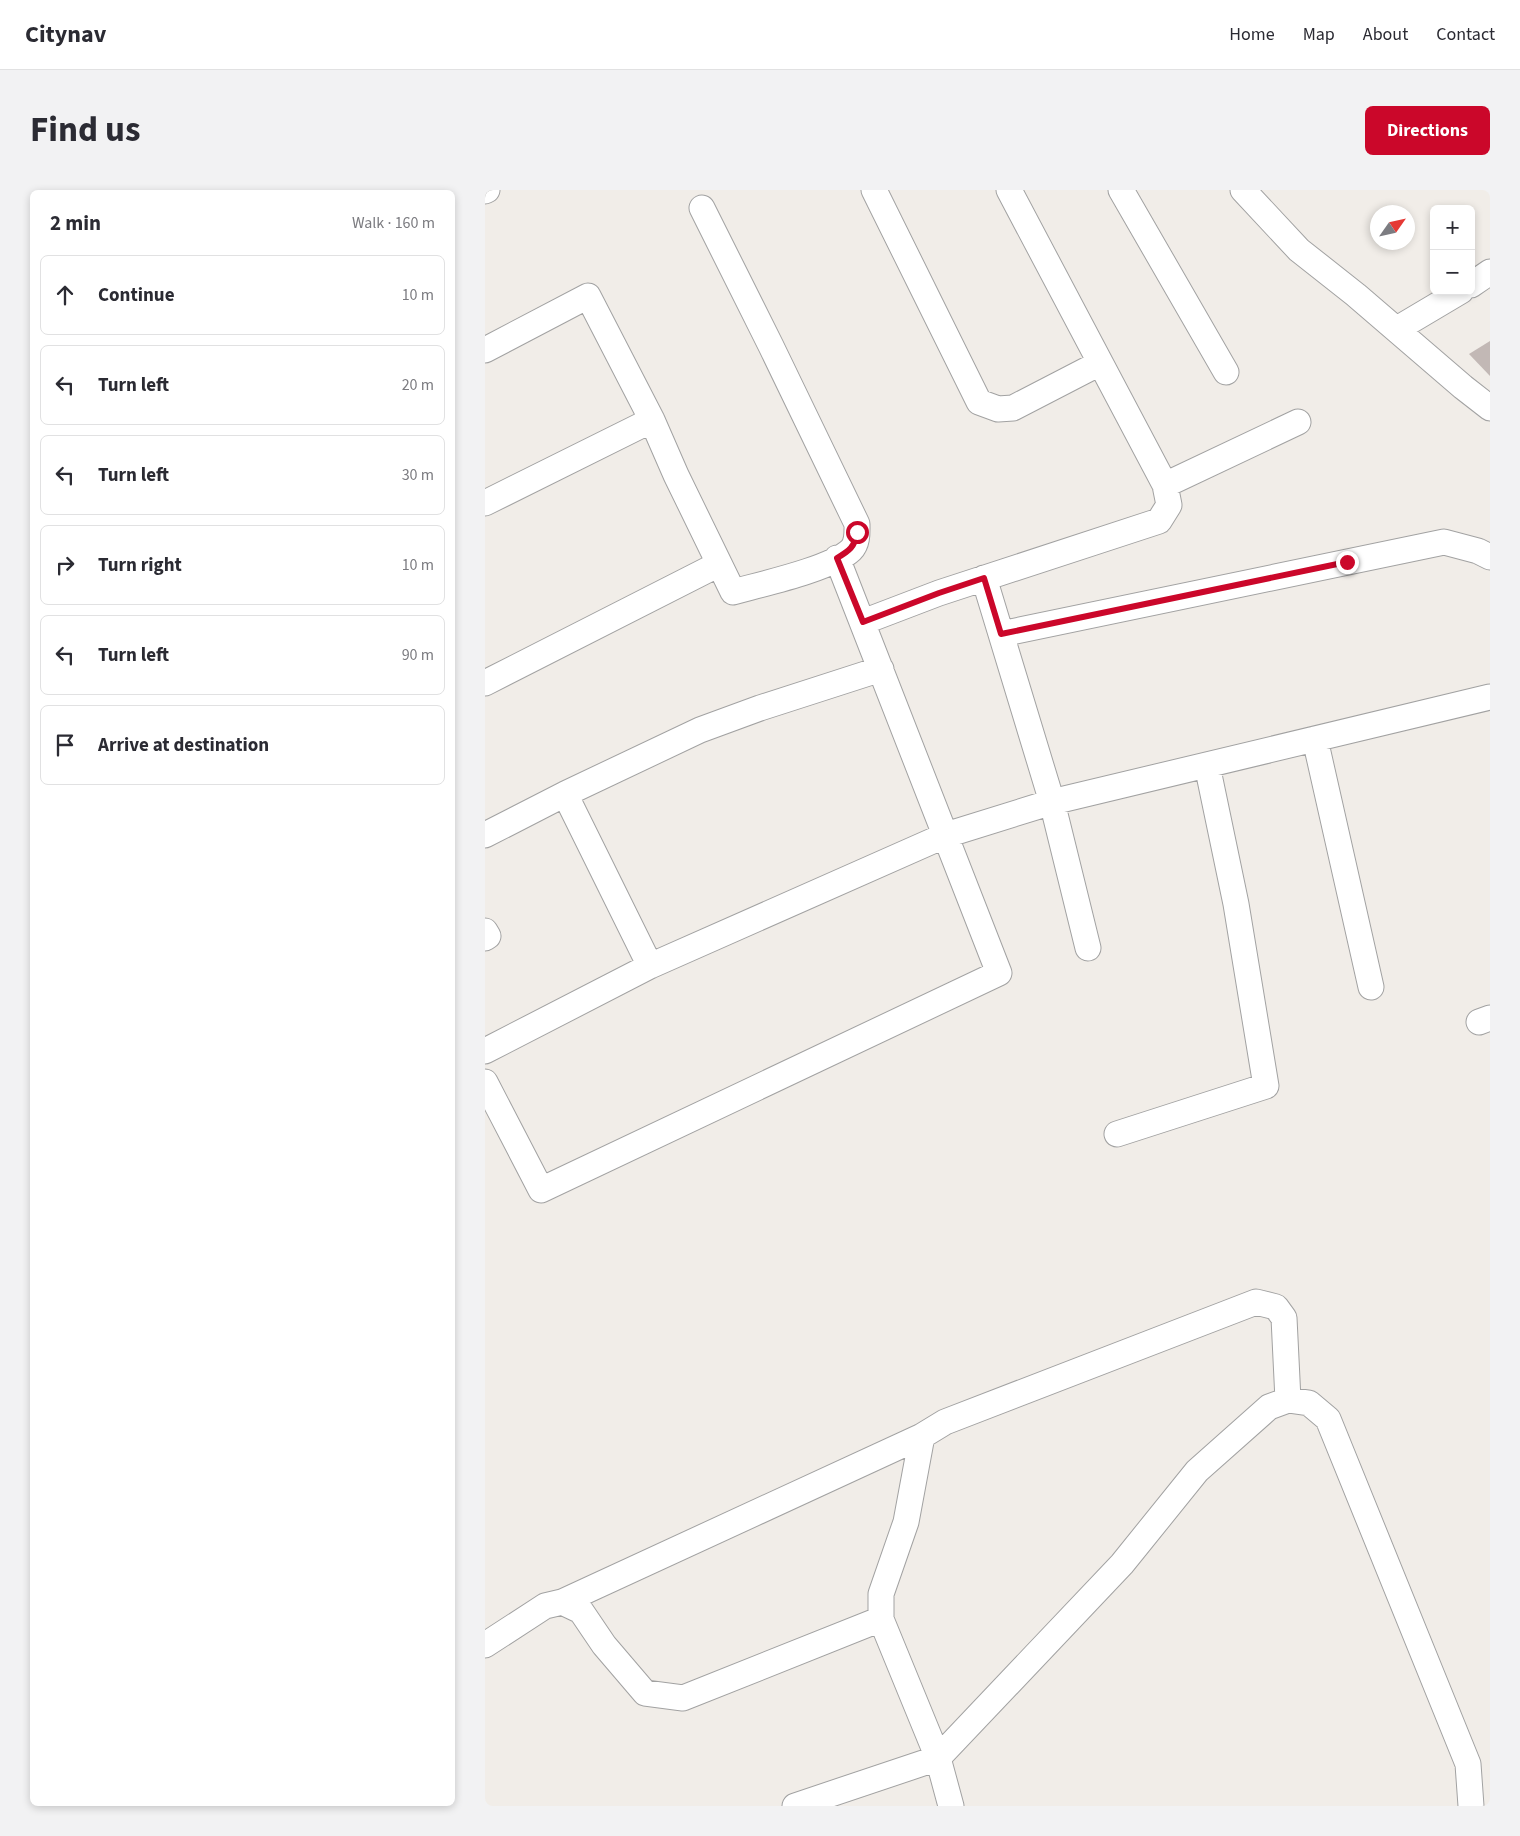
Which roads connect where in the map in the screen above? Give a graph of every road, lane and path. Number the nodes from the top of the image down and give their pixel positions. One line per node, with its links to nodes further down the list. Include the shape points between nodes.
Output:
1 (874, 190): 11 (street, via 979,402 998,409 1013,408)
2 (1009, 190): 11 (street)
3 (1121, 190): 12 (street)
4 (1243, 190): 9 (street, via 1299,250)
5 (702, 208): 19 (street, via 857,524 856,542 851,550)
6 (1490, 272): 7 (street)
7 (1475, 282)
8 (1454, 295): 9 (street)
9 (1397, 329): 13 (street)
10 (485, 350): 14 (street, via 588,296)
11 (1100, 363): 16 (street)
12 (1226, 372)
13 (1490, 408)
14 (652, 420): 17 (street); 20 (street)
15 (1298, 422): 16 (street)
16 (1165, 484): 21 (street, via 1169,505 1159,521)
17 (485, 503)
18 (1490, 557): 23 (street, via 1444,542)
19 (837, 558): 20 (street, via 733,592); 22 (street)
20 (719, 564): 25 (street)
21 (984, 578): 22 (street); 23 (street)
22 (863, 622): 24 (street)
23 (1001, 634): 30 (street)
24 (881, 669): 29 (street, via 700,730); 32 (street)
25 (485, 683)
26 (1490, 697): 27 (street)
27 (1315, 739): 28 (street); 37 (street)
28 (1207, 765): 30 (street); 40 (street, via 1236,904 1266,1086)
29 (565, 794): 31 (street); 36 (street)
30 (1052, 802): 32 (street); 35 (street)
31 (485, 835)
32 (946, 835): 36 (street); 39 (street, via 999,973 541,1190)
33 (485, 931): 34 (street, via 488,936)
34 (485, 938)
35 (1088, 948)
36 (649, 966): 38 (street)
37 (1371, 987)
38 (485, 1051)
39 (485, 1082)
40 (1117, 1134)
41 (1288, 1400): 42 (street, via 1284,1318 1276,1307 1256,1302 989,1403); 46 (street, via 1269,1407 1197,1471 1122,1564); 49 (street, via 1309,1403 1327,1419 1468,1764)
42 (922, 1436): 43 (street); 44 (street, via 906,1522 881,1594)
43 (562, 1602): 44 (street, via 581,1611 604,1645 645,1693 683,1698); 45 (street, via 545,1606)
44 (881, 1619): 46 (street)
45 (485, 1645)
46 (938, 1758): 47 (street); 48 (street)
47 (795, 1806)
48 (951, 1806)
49 (1471, 1806)

